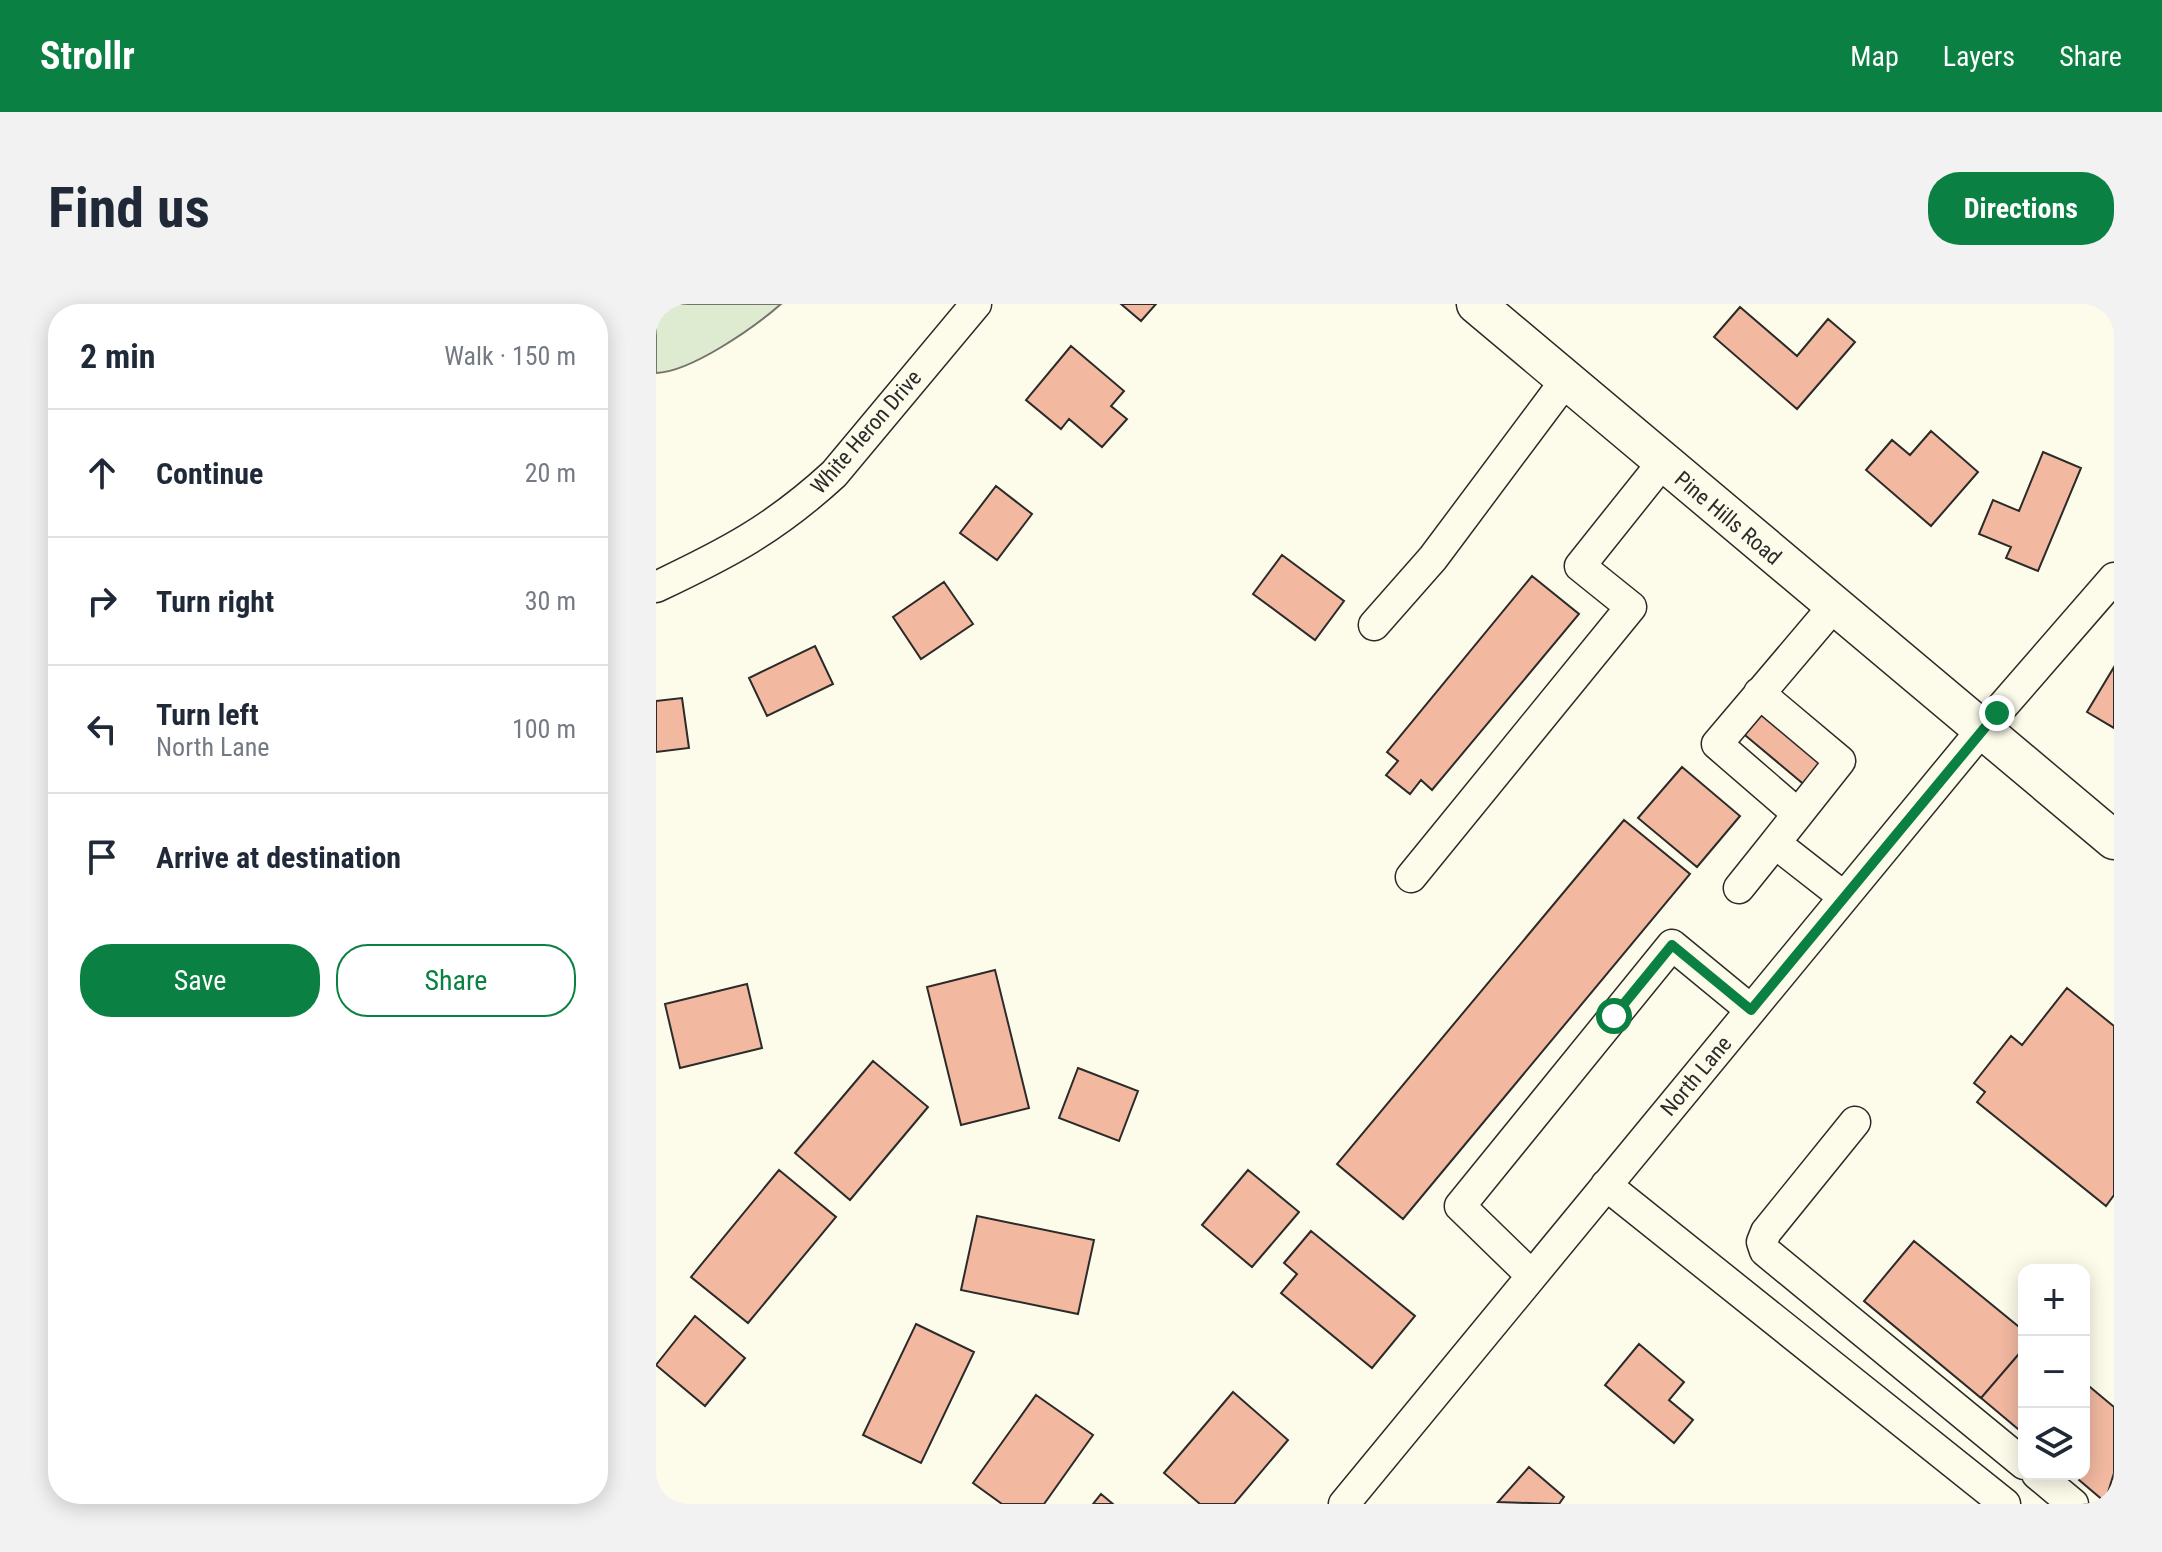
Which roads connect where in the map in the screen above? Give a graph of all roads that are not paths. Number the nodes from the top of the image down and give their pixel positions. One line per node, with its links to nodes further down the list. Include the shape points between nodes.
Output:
1 (976, 304): 5 (street, White Heron Drive, via 813,493 742,547)
2 (1476, 304): 3 (main road, Pine Hills Road)
3 (1566, 380): 4 (main road, Pine Hills Road); 8 (street, via 1433,558)
4 (1663, 462): 7 (main road, Pine Hills Road); 14 (street, via 1580,566 1631,607)
5 (656, 587)
6 (2111, 588): 10 (street, North Lane)
7 (1833, 607): 9 (street); 10 (main road, Pine Hills Road)
8 (1374, 625)
9 (1759, 693): 11 (street, via 1717,744); 11 (street, via 1840,761)
10 (1981, 731): 12 (main road, Pine Hills Road); 16 (street, North Lane)
11 (1798, 814): 13 (street)
12 (2114, 840)
13 (1775, 843): 15 (street); 16 (street)
14 (1411, 877)
15 (1739, 888)
16 (1844, 897): 17 (street, North Lane)
17 (1751, 1010): 19 (street, North Lane); 20 (street, via 1672,945 1460,1206)
18 (1855, 1122): 21 (street, via 1766,1232 1765,1251)
19 (1606, 1185): 20 (street, North Lane); 24 (street)
20 (1532, 1276): 23 (street, North Lane)
21 (2018, 1459)
22 (2044, 1480): 25 (street)
23 (1344, 1504)
24 (2005, 1504)
25 (2073, 1504)

